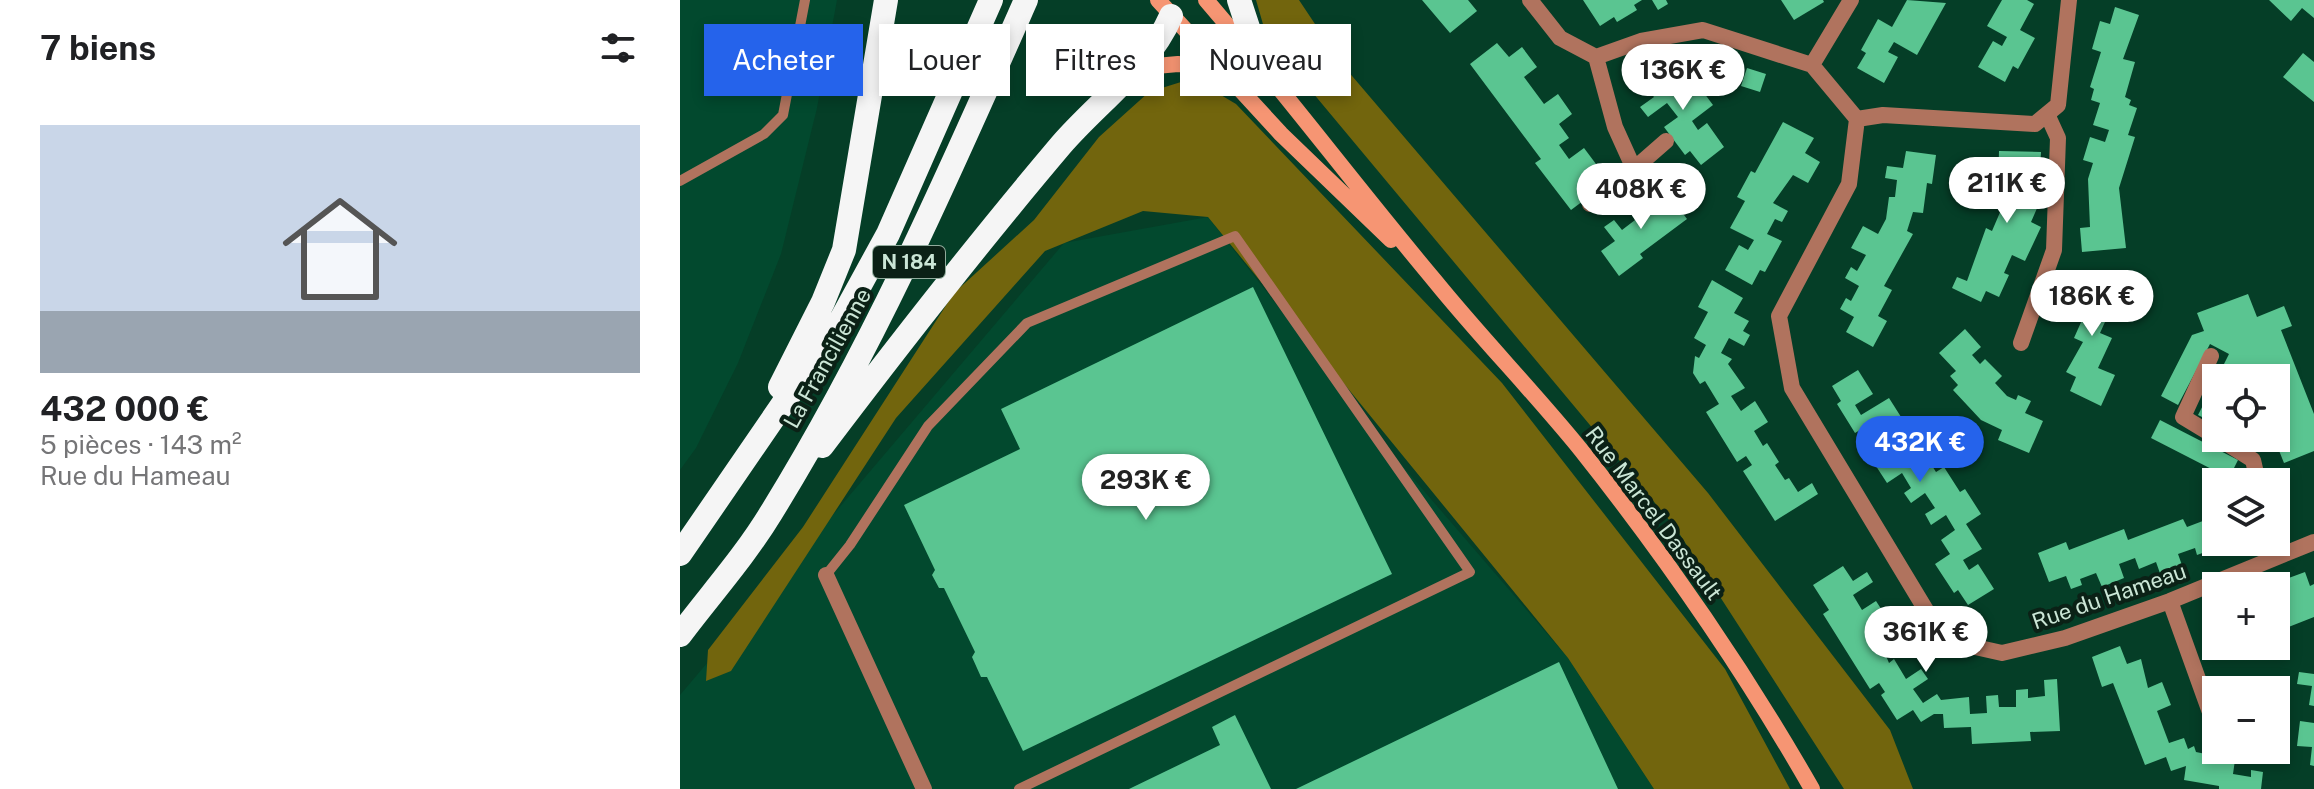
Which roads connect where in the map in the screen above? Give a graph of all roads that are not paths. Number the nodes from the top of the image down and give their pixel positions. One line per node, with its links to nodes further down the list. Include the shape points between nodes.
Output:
1 (805, 0): 23 (lane, via 783,115 764,134)
2 (886, 0): 33 (highway, via 844,250 823,302)
3 (991, 0): 33 (highway, La Francilienne / N 184, via 888,234 842,318)
4 (1026, 0): 34 (highway, La Francilienne / N 184, via 914,252)
5 (1206, 0): 12 (street, Rue Marcel Dassault)
6 (1239, 0): 13 (highway)
7 (1530, 0): 14 (street, via 1560,38)
8 (1851, 0): 15 (street)
9 (2069, 0): 19 (street, via 2058,105)
10 (1168, 5): 11 (street, Rue Marcel Dassault)
11 (1183, 24)
12 (1227, 24)
13 (1247, 24)
14 (1596, 57): 15 (street, via 1641,41 1703,30); 22 (street, via 1615,127)
15 (1812, 65): 20 (street)
16 (1106, 96): 34 (highway, via 1005,211)
17 (1246, 96): 25 (street, Rue Marcel Dassault)
18 (1287, 96): 25 (street, Rue Marcel Dassault)
19 (2047, 114): 20 (street, via 2035,124 1883,115); 26 (street, via 2058,138 2054,250)
20 (1857, 119): 40 (street, Rue du Hameau, via 1849,184 1779,316 1792,388 1944,640 2002,653 2065,638)
21 (1666, 141): 22 (street)
22 (1634, 169): 24 (street)
23 (680, 181)
24 (1590, 204)
25 (1435, 282): 45 (street, Rue Marcel Dassault, via 1580,450 1650,541 1724,645)
26 (2021, 343)
27 (2211, 356): 28 (street)
28 (2207, 364)
29 (2202, 376): 30 (street, via 2183,417)
30 (2202, 429)
31 (2240, 452): 32 (street, via 2253,460)
32 (2255, 468)
33 (724, 494): 37 (highway, La Francilienne / N 184)
34 (770, 514): 41 (highway, La Francilienne / N 184)
35 (2314, 542): 36 (street, Rue du Hameau)
36 (2290, 546)
37 (680, 554)
38 (2258, 556): 40 (street, Rue du Hameau)
39 (826, 575): 43 (street); 44 (lane, via 928,426 1027,323 1235,236 1470,572)
40 (2170, 601): 42 (street)
41 (680, 635)
42 (2202, 676)
43 (924, 789)
44 (1019, 789)
45 (1812, 789)

